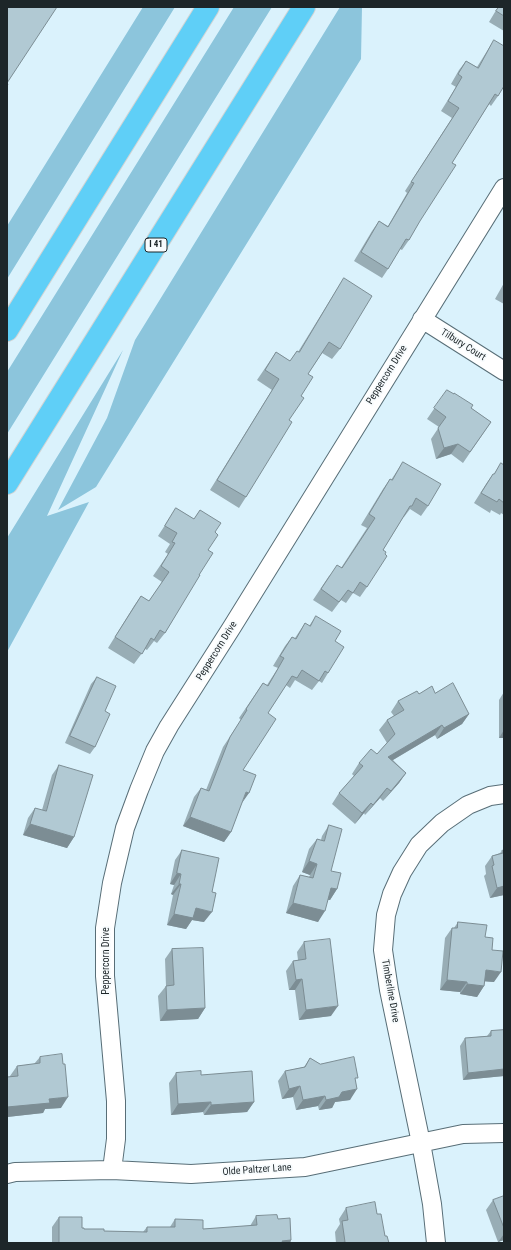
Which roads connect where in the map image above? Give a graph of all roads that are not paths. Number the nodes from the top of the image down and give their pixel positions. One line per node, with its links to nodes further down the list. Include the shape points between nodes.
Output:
1 (208, 7): 5 (highway)
2 (304, 7): 7 (highway, I 41)
3 (504, 188): 4 (street, Peppercorn Drive)
4 (422, 319): 6 (street, Tilbury Court); 11 (street, Peppercorn Drive, via 169,726 155,750 125,828 105,928 105,976 116,1102 116,1139)
5 (7, 330)
6 (504, 371)
7 (7, 483)
8 (504, 794): 10 (street, Timberline Drive, via 490,796 468,805 442,823 420,845 402,872 386,916 383,950 389,990)
9 (504, 1133): 10 (street, Olde Paltzer Lane, via 463,1134)
10 (421, 1143): 11 (street, Olde Paltzer Lane, via 305,1167 191,1174); 13 (street, Timberline Drive)
11 (112, 1170): 12 (street, Olde Paltzer Lane)
12 (7, 1174)
13 (436, 1243)

